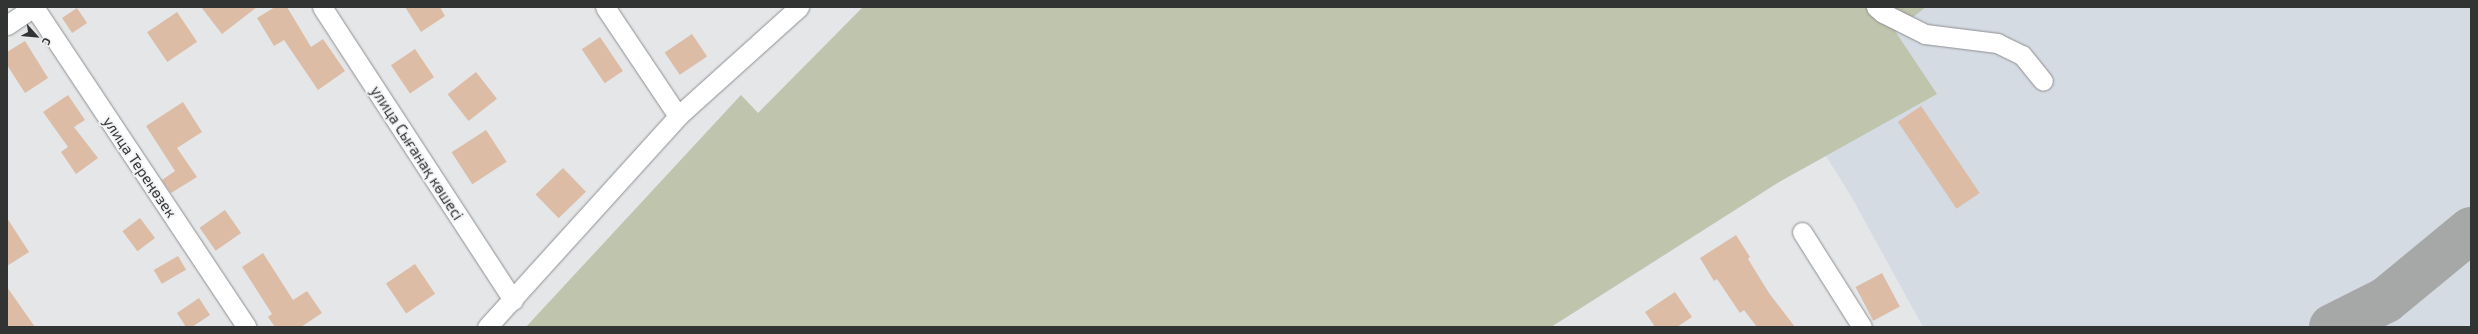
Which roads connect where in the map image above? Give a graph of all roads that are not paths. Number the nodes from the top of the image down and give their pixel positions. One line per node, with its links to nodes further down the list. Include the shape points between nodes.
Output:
1 (34, 7): 6 (street); 11 (street, улица Тереңөзек)
2 (322, 7): 10 (street, улица Сығанақ көшесі)
3 (605, 7): 8 (street)
4 (798, 7): 8 (street)
5 (1876, 7): 7 (street, via 1925,34 1997,43 2022,55)
6 (7, 25)
7 (2043, 81)
8 (678, 116): 10 (street)
9 (1802, 232): 13 (street)
10 (513, 300): 12 (street)
11 (247, 327)
12 (487, 327)
13 (1862, 327)

